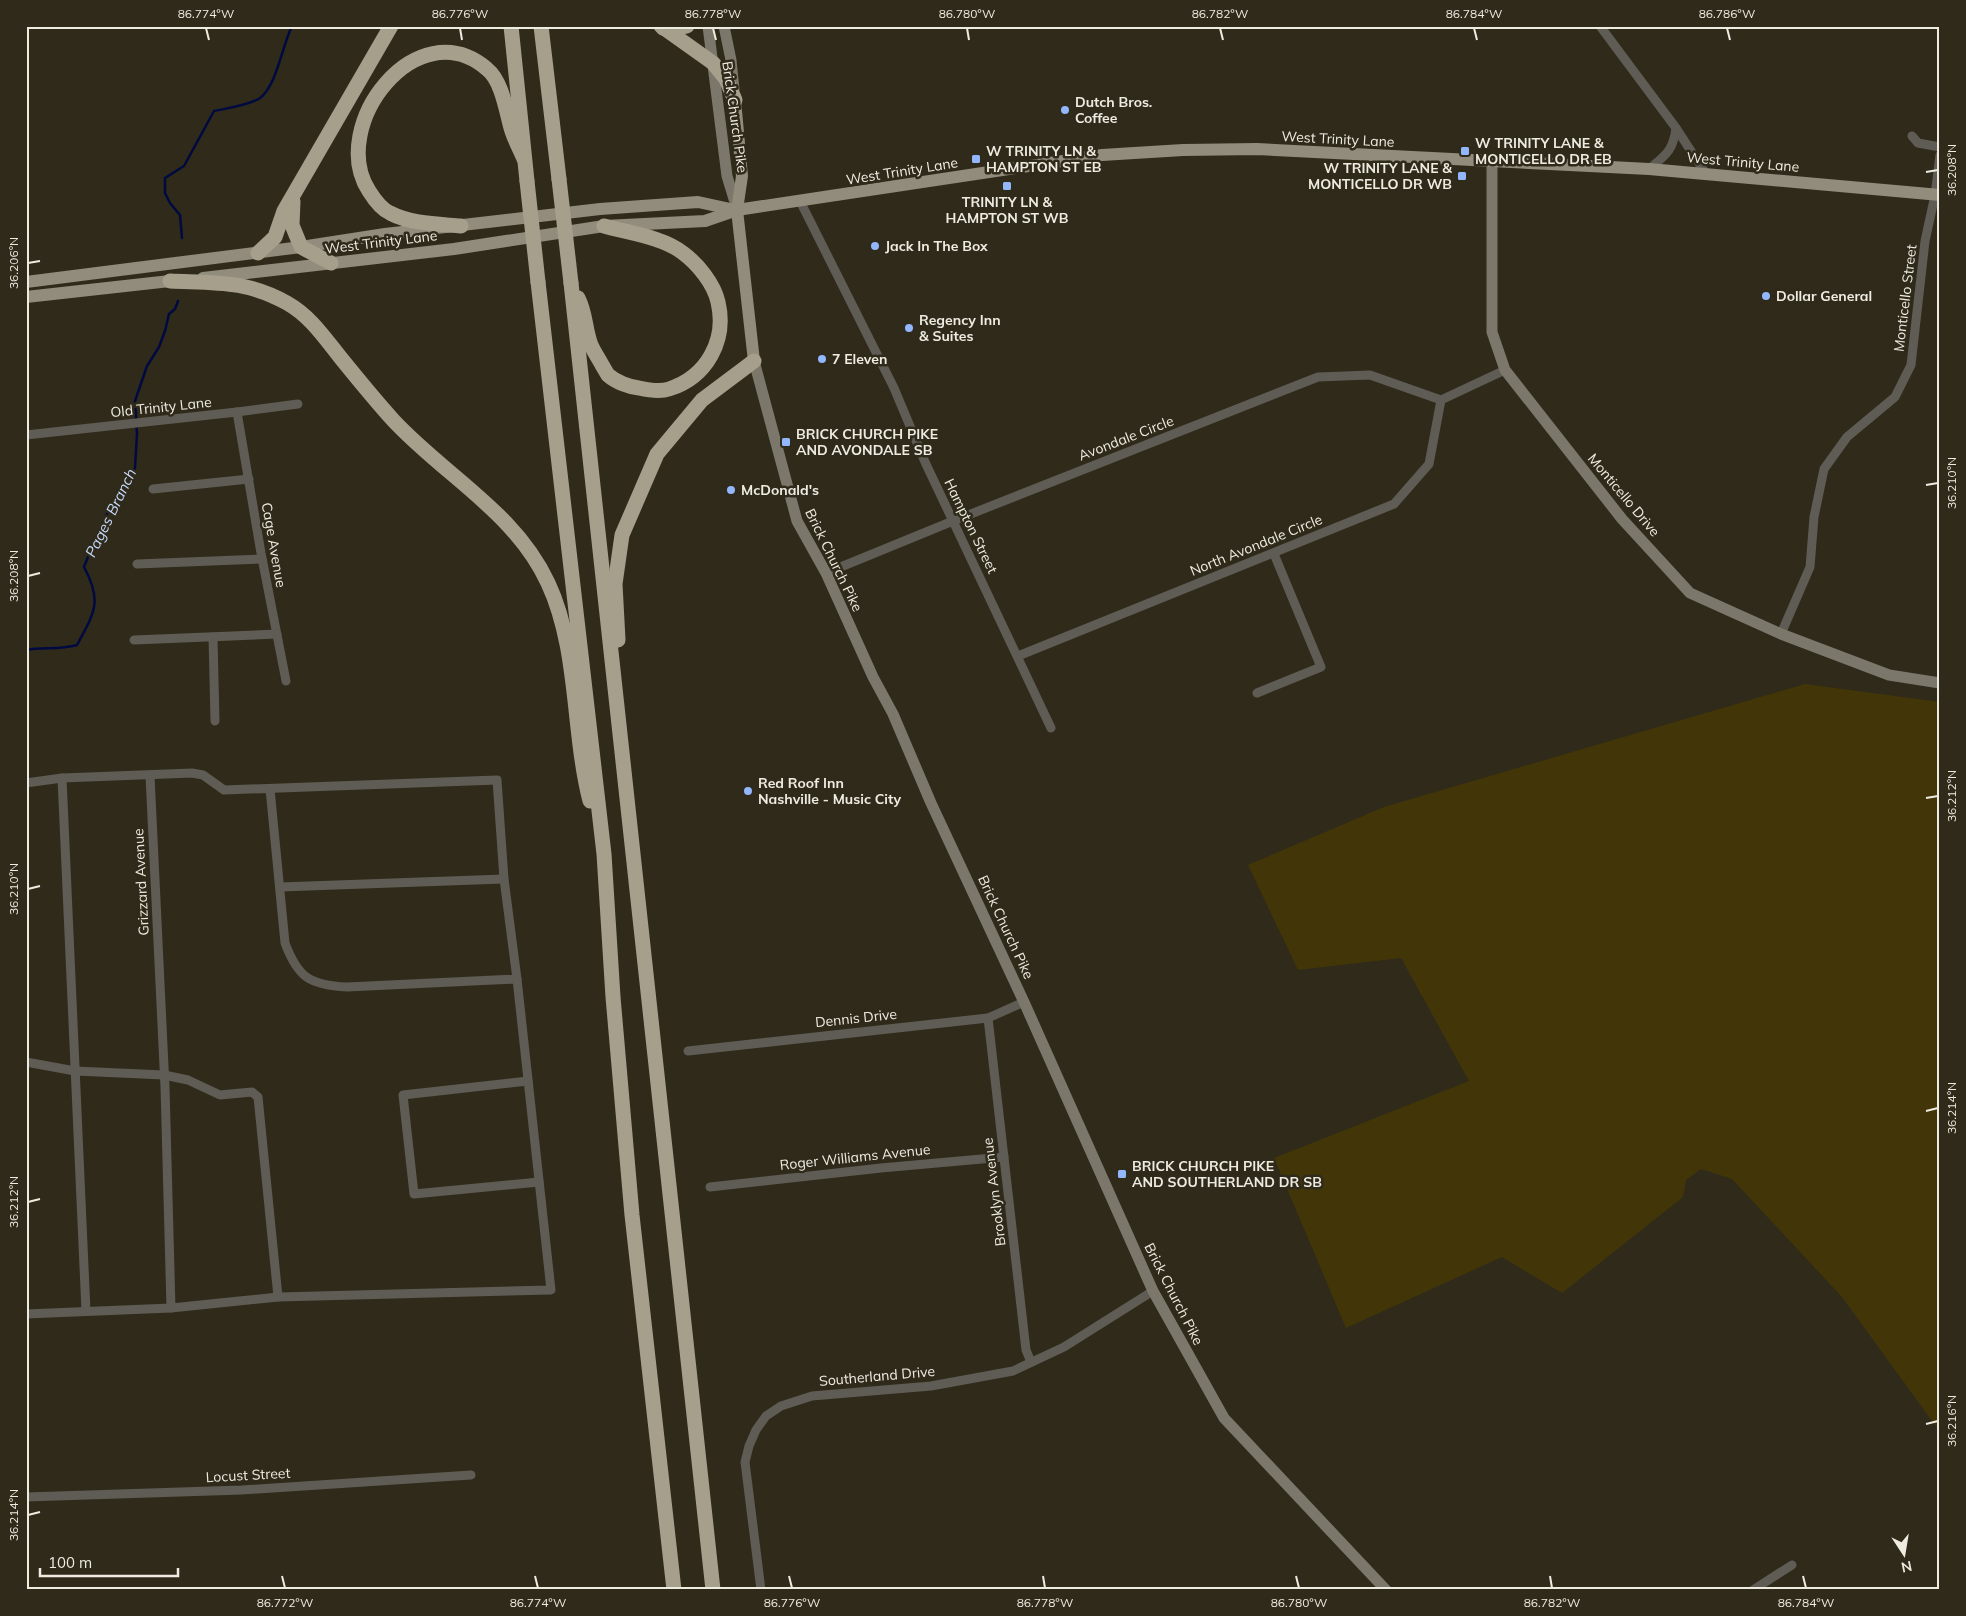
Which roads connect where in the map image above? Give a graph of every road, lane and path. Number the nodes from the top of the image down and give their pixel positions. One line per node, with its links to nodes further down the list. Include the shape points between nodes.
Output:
1 (391, 26): 19 (highway)
2 (510, 26): 15 (highway)
3 (541, 26): 30 (highway, bridge)
4 (687, 26): 8 (highway)
5 (708, 26): 9 (main road, Brick Church Pike)
6 (724, 26): 10 (main road, Brick Church Pike)
7 (1600, 26): 11 (street)
8 (662, 27): 9 (highway)
9 (713, 63): 10 (highway, via 726,79); 22 (main road, Brick Church Pike, via 727,176)
10 (735, 100): 22 (main road, Brick Church Pike, via 742,176)
11 (1676, 128): 17 (street, via 1674,144 1669,152); 18 (street)
12 (1912, 136): 13 (street, via 1918,143)
13 (1940, 147)
14 (1940, 155): 20 (street, Monticello Street)
15 (524, 159): 23 (highway, via 512,130 504,96 488,69 463,55 444,52 426,54 408,63 390,79 371,104 361,128 358,148 364,184 375,201 389,213 419,222); 60 (highway, bridge)
16 (1492, 161): 17 (main road, West Trinity Lane); 21 (main road, West Trinity Lane, via 1257,149 1125,153); 33 (main road, Monticello Drive, via 1492,332)
17 (1649, 169): 18 (main road, West Trinity Lane)
18 (1706, 174): 20 (main road, West Trinity Lane)
19 (294, 195): 25 (highway, via 292,225); 26 (highway, via 284,211 275,238)
20 (1937, 195): 46 (street, Monticello Street, via 1925,240 1911,365 1895,397 1847,438 1824,469 1814,518 1810,567)
21 (800, 202): 22 (main road, West Trinity Lane); 40 (street, Hampton Street, via 894,388)
22 (737, 210): 23 (main road, West Trinity Lane, via 698,202 600,209); 24 (main road, West Trinity Lane, via 705,221); 32 (main road, Brick Church Pike)
23 (461, 226): 25 (main road, West Trinity Lane)
24 (604, 226): 27 (main road, West Trinity Lane, via 454,249); 30 (highway, via 654,239 682,252 696,265 710,283 718,301 720,326 713,353 700,372 668,390 630,387 608,375 598,359 591,345 583,308)
25 (300, 247): 26 (main road, West Trinity Lane); 27 (highway)
26 (258, 252): 29 (main road, West Trinity Lane)
27 (331, 263): 28 (main road, West Trinity Lane)
28 (170, 281): 31 (main road, West Trinity Lane); 60 (highway, via 240,284 289,304 308,318 394,421 488,504 520,537 548,584 569,654 583,775)
29 (26, 282)
30 (571, 284): 58 (highway)
31 (26, 297)
32 (754, 361): 44 (main road, Brick Church Pike, via 797,521); 58 (highway, via 702,400 657,454 622,535 615,584)
33 (1505, 370): 34 (street); 46 (main road, Monticello Drive, via 1622,519 1690,593)
34 (1441, 400): 40 (street, Avondale Circle, via 1370,375 1318,377); 41 (street, North Avondale Circle, via 1429,464 1394,504)
35 (298, 404): 36 (street, Old Trinity Lane)
36 (238, 412): 37 (street, Old Trinity Lane); 38 (street, Cage Avenue)
37 (26, 435)
38 (248, 479): 39 (street); 42 (street, Cage Avenue)
39 (153, 489)
40 (953, 521): 44 (street, Avondale Circle); 49 (street, Hampton Street)
41 (1274, 554): 49 (street, North Avondale Circle); 52 (street, via 1321,667)
42 (262, 560): 43 (street); 45 (street, Cage Avenue)
43 (137, 564)
44 (826, 573): 64 (main road, Brick Church Pike)
45 (277, 634): 47 (street); 50 (street, Cage Avenue)
46 (1781, 634): 51 (main road, Monticello Drive, via 1889,675)
47 (214, 637): 48 (street); 53 (street)
48 (134, 640)
49 (1018, 656): 54 (street, Hampton Street)
50 (286, 681)
51 (1940, 683)
52 (1257, 693)
53 (215, 721)
54 (1051, 728)
55 (150, 776): 56 (street); 59 (street, via 203,775 224,790); 69 (street, Grizzard Avenue)
56 (62, 778): 57 (street); 68 (street)
57 (26, 783)
58 (625, 788): 84 (highway)
59 (270, 789): 61 (street, via 497,780); 62 (street)
60 (604, 854): 83 (highway, via 632,1215)
61 (504, 879): 62 (street); 63 (street)
62 (280, 887): 63 (street, via 285,943 301,973 315,982 347,987)
63 (517, 979): 70 (street)
64 (1024, 1002): 65 (street, Dennis Drive); 74 (main road, Brick Church Pike)
65 (988, 1018): 66 (street, Dennis Drive); 71 (street, Brooklyn Avenue)
66 (688, 1051)
67 (26, 1062): 68 (street)
68 (75, 1071): 69 (street); 77 (street)
69 (164, 1074): 75 (street, via 188,1080 220,1095 252,1092 258,1097); 76 (street, Grizzard Avenue)
70 (528, 1082): 72 (street); 72 (street, via 403,1095 414,1194)
71 (1004, 1157): 73 (street, Roger Williams Avenue); 79 (street, Brooklyn Avenue, via 1026,1350)
72 (539, 1182): 75 (street, via 551,1290)
73 (710, 1187)
74 (1153, 1291): 79 (street, Southerland Drive, via 1064,1347); 86 (main road, Brick Church Pike, via 1224,1418)
75 (278, 1297): 76 (street)
76 (171, 1308): 77 (street)
77 (86, 1311): 78 (street)
78 (26, 1314)
79 (1031, 1362): 85 (street, Southerland Drive, via 1013,1371 931,1386 812,1396 781,1406 766,1416 756,1430 745,1462)
80 (471, 1474): 81 (street, Locust Street, via 242,1490)
81 (26, 1497)
82 (1792, 1565): 87 (street)
83 (674, 1590)
84 (713, 1590)
85 (761, 1590)
86 (1386, 1590)
87 (1753, 1590)

